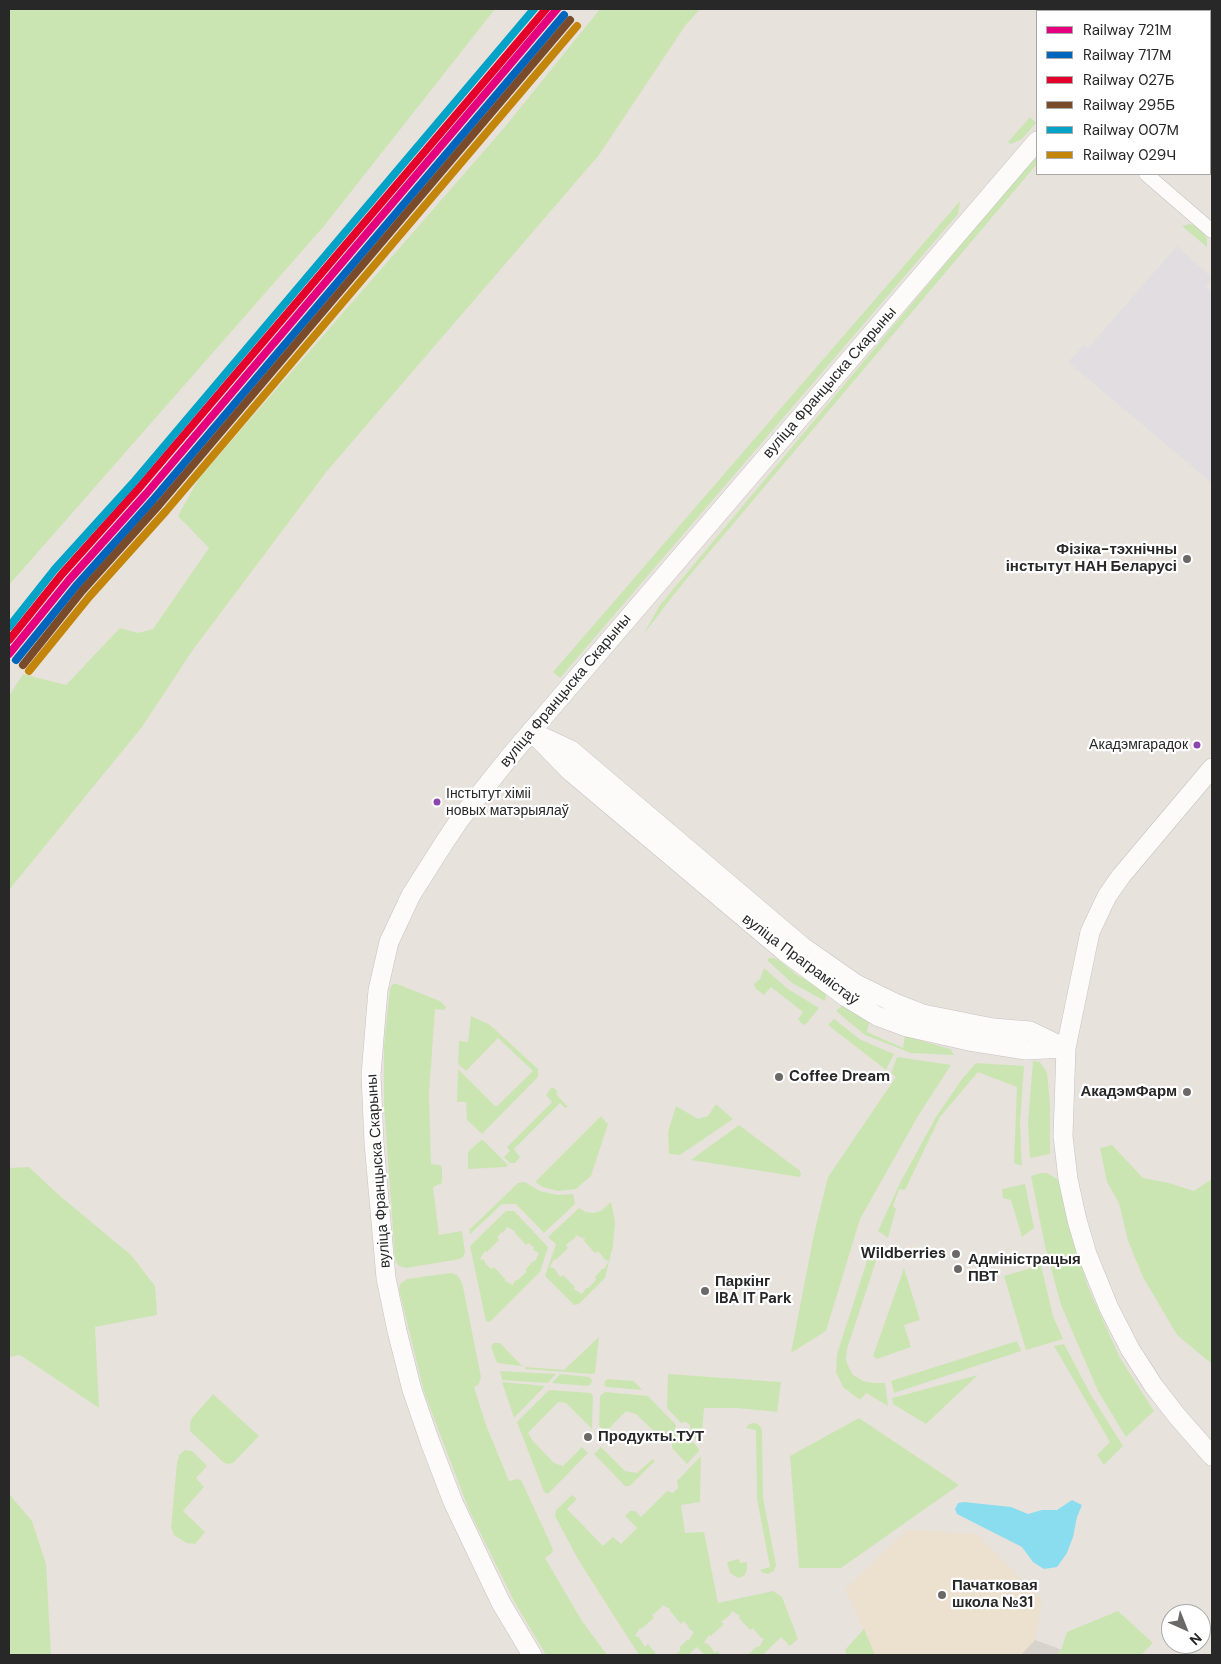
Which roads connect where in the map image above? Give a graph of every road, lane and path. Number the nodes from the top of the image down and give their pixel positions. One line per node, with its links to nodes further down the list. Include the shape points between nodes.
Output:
1 (1036, 141): 4 (main road, вуліца Францыска Скарыны)
2 (1147, 175): 3 (street)
3 (1212, 231)
4 (531, 731): 6 (main road, вуліца Праграмістаў, via 571,750 804,947 856,984 923,1014 1030,1032); 8 (main road, вуліца Францыска Скарыны, via 460,819 411,895 389,942 378,990 371,1075 386,1278 412,1390 453,1502 501,1603)
5 (1212, 768): 6 (main road, via 1107,896 1090,932)
6 (1066, 1048): 7 (main road, via 1064,1152 1087,1254 1108,1308 1148,1378)
7 (1212, 1456)
8 (532, 1655)

